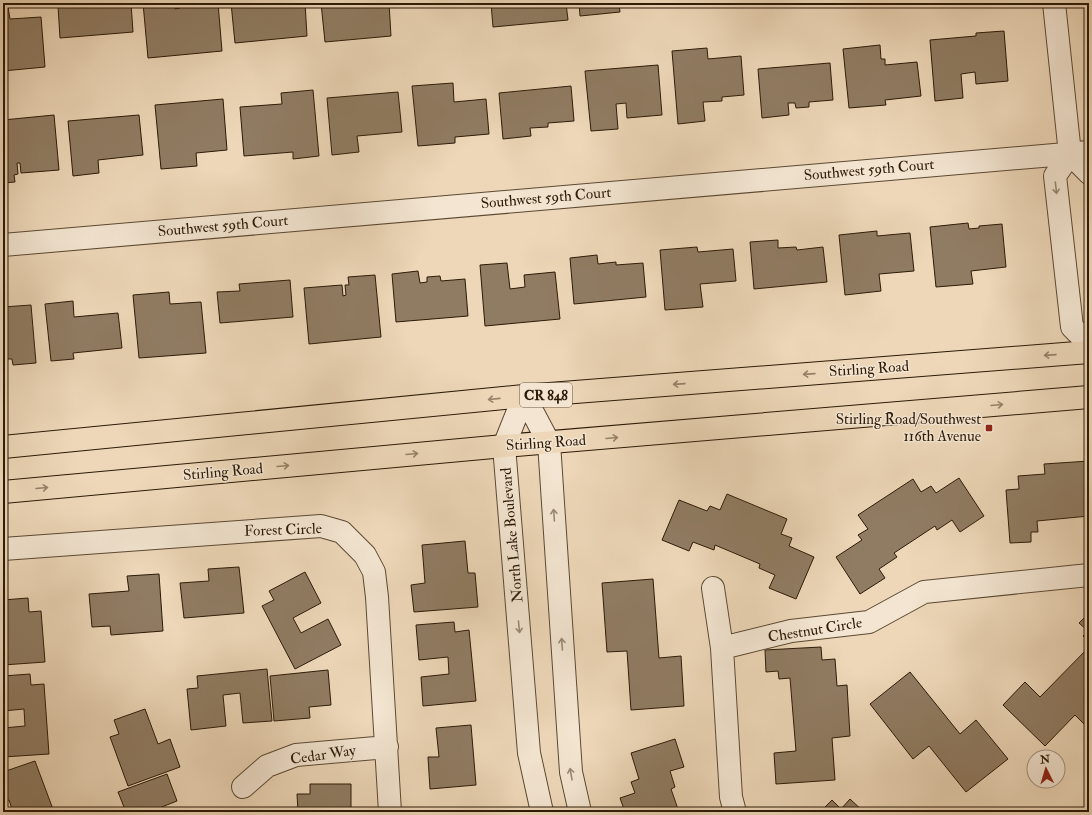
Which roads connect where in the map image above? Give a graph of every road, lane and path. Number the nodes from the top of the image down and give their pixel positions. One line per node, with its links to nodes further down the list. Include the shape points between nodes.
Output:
1 (1054, 3): 2 (street)
2 (1079, 153): 3 (street); 4 (street, Southwest 59th Court); 5 (street, one-way to 5, via 1055,176 1072,327)
3 (1089, 173)
4 (3, 245)
5 (1089, 344)
6 (1089, 352): 7 (main road, Stirling Road / CR 848, one-way to 7)
7 (524, 396): 9 (street); 10 (street, North Lake Boulevard); 11 (main road, Stirling Road / CR 848, one-way to 11)
8 (1089, 397): 9 (main road, Stirling Road, one-way to 8)
9 (549, 443): 10 (main road, Stirling Road); 21 (street, one-way to 9, via 571,772)
10 (504, 446): 12 (main road, Stirling Road, one-way to 10); 20 (street, North Lake Boulevard, one-way to 20, via 529,753)
11 (3, 447)
12 (3, 492)
13 (3, 549): 17 (street, Forest Circle, via 321,526 342,532 365,554 374,572)
14 (1089, 575): 16 (street, Chestnut Circle, via 924,592 869,622 791,631)
15 (713, 588): 16 (street)
16 (722, 648): 22 (street, via 731,797)
17 (387, 747): 18 (street, Cedar Way, via 296,755 267,766); 19 (street, Forest Circle)
18 (243, 787)
19 (390, 812)
20 (542, 812)
21 (580, 812)
22 (735, 812)

